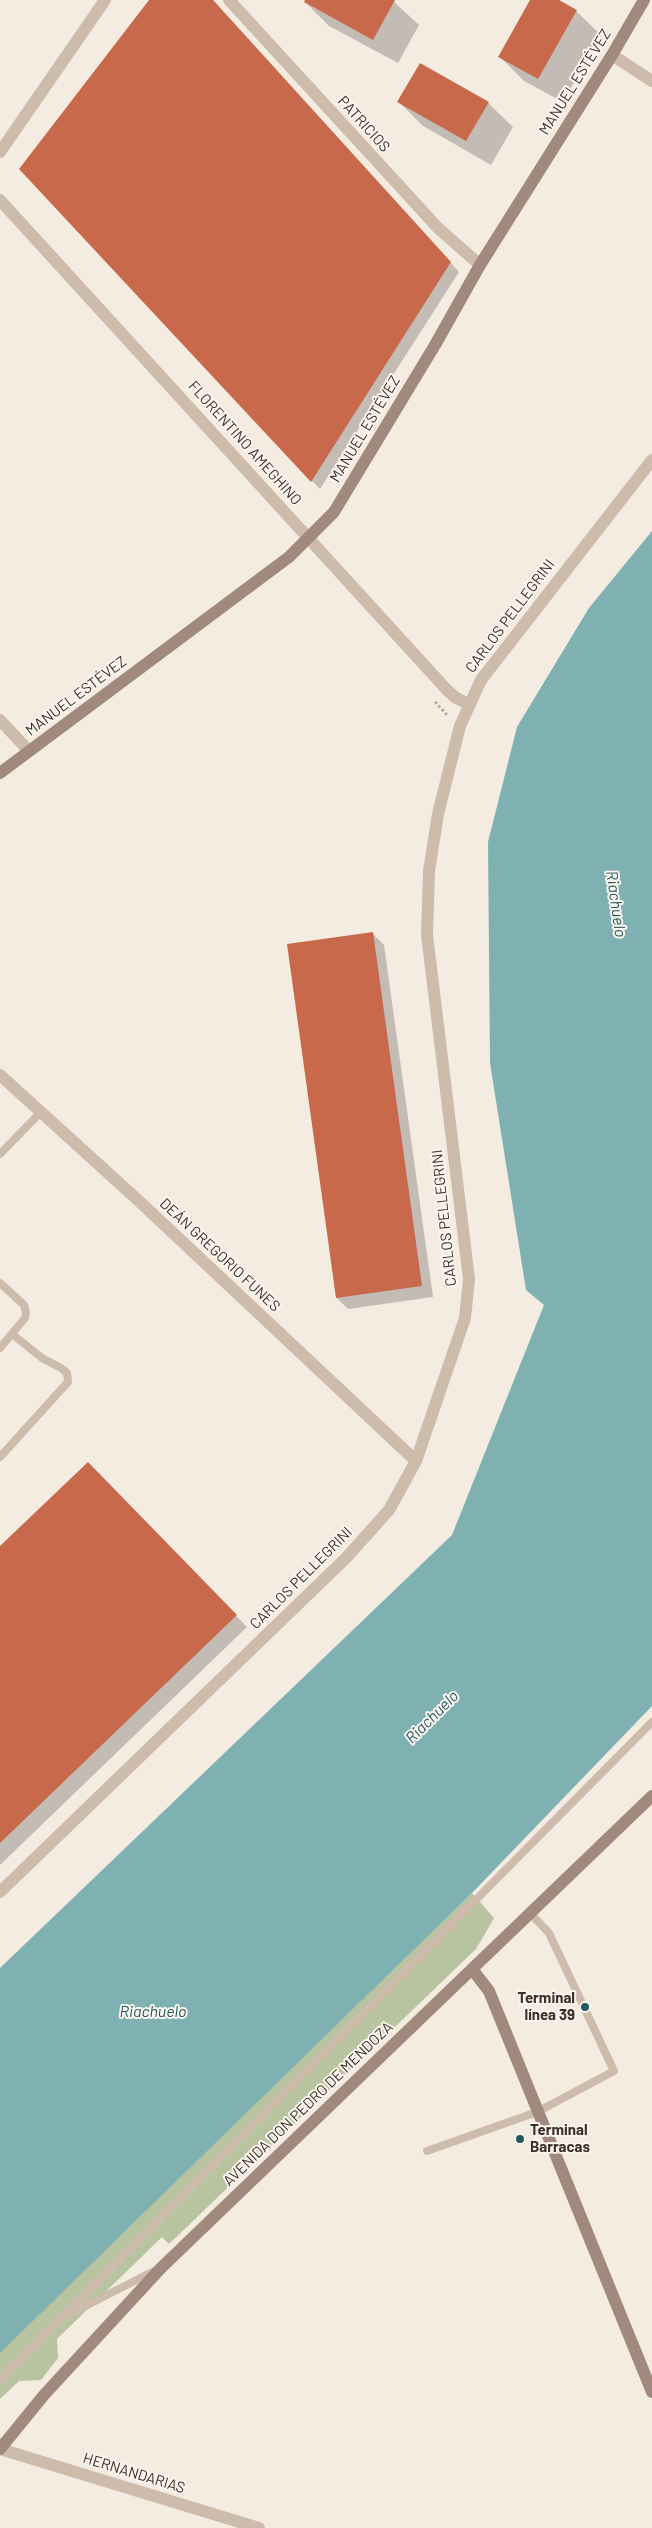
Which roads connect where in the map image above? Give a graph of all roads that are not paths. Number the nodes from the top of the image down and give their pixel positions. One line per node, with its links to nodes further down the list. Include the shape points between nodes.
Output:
1 (105, 0): 6 (street)
2 (229, 0): 8 (street, PATRICIOS, via 438,228)
3 (644, 0): 4 (main road, MANUEL ESTÉVEZ)
4 (612, 55): 5 (street); 8 (main road, MANUEL ESTÉVEZ)
5 (652, 81)
6 (0, 152)
7 (0, 200): 10 (street, FLORENTINO AMEGHINO)
8 (480, 265): 10 (main road, MANUEL ESTÉVEZ, via 346,493 334,512)
9 (652, 460): 11 (street, CARLOS PELLEGRINI, via 496,658)
10 (309, 538): 11 (street, FLORENTINO AMEGHINO, via 448,690); 13 (main road, MANUEL ESTÉVEZ, via 289,557)
11 (469, 704): 22 (street, CARLOS PELLEGRINI, via 460,726 438,814 426,917 469,1279 468,1302)
12 (0, 720): 13 (street)
13 (29, 751): 14 (main road, MANUEL ESTÉVEZ)
14 (0, 773)
15 (0, 1075): 16 (street, DEÁN GREGORIO FUNES)
16 (41, 1112): 17 (lane); 22 (street, DEÁN GREGORIO FUNES)
17 (0, 1154)
18 (0, 1283): 19 (lane, via 24,1305 26,1312)
19 (12, 1334): 20 (lane); 21 (lane, via 67,1373 68,1382)
20 (0, 1348)
21 (0, 1457)
22 (416, 1461): 25 (street, CARLOS PELLEGRINI, via 389,1510 346,1558)
23 (652, 1722): 31 (lane)
24 (652, 1796): 26 (main road, AVENIDA DON PEDRO DE MENDOZA)
25 (0, 1892)
26 (530, 1912): 27 (main road, AVENIDA DON PEDRO DE MENDOZA); 28 (lane, via 549,1933 614,2071)
27 (472, 1968): 28 (main road, via 489,1991); 30 (main road, AVENIDA DON PEDRO DE MENDOZA)
28 (537, 2112): 29 (lane); 33 (main road)
29 (427, 2152)
30 (161, 2268): 31 (lane); 34 (main road, AVENIDA DON PEDRO DE MENDOZA, via 44,2395)
31 (60, 2319): 32 (lane)
32 (0, 2380)
33 (652, 2392)
34 (0, 2449): 35 (street, HERNANDARIAS)
35 (259, 2528)

